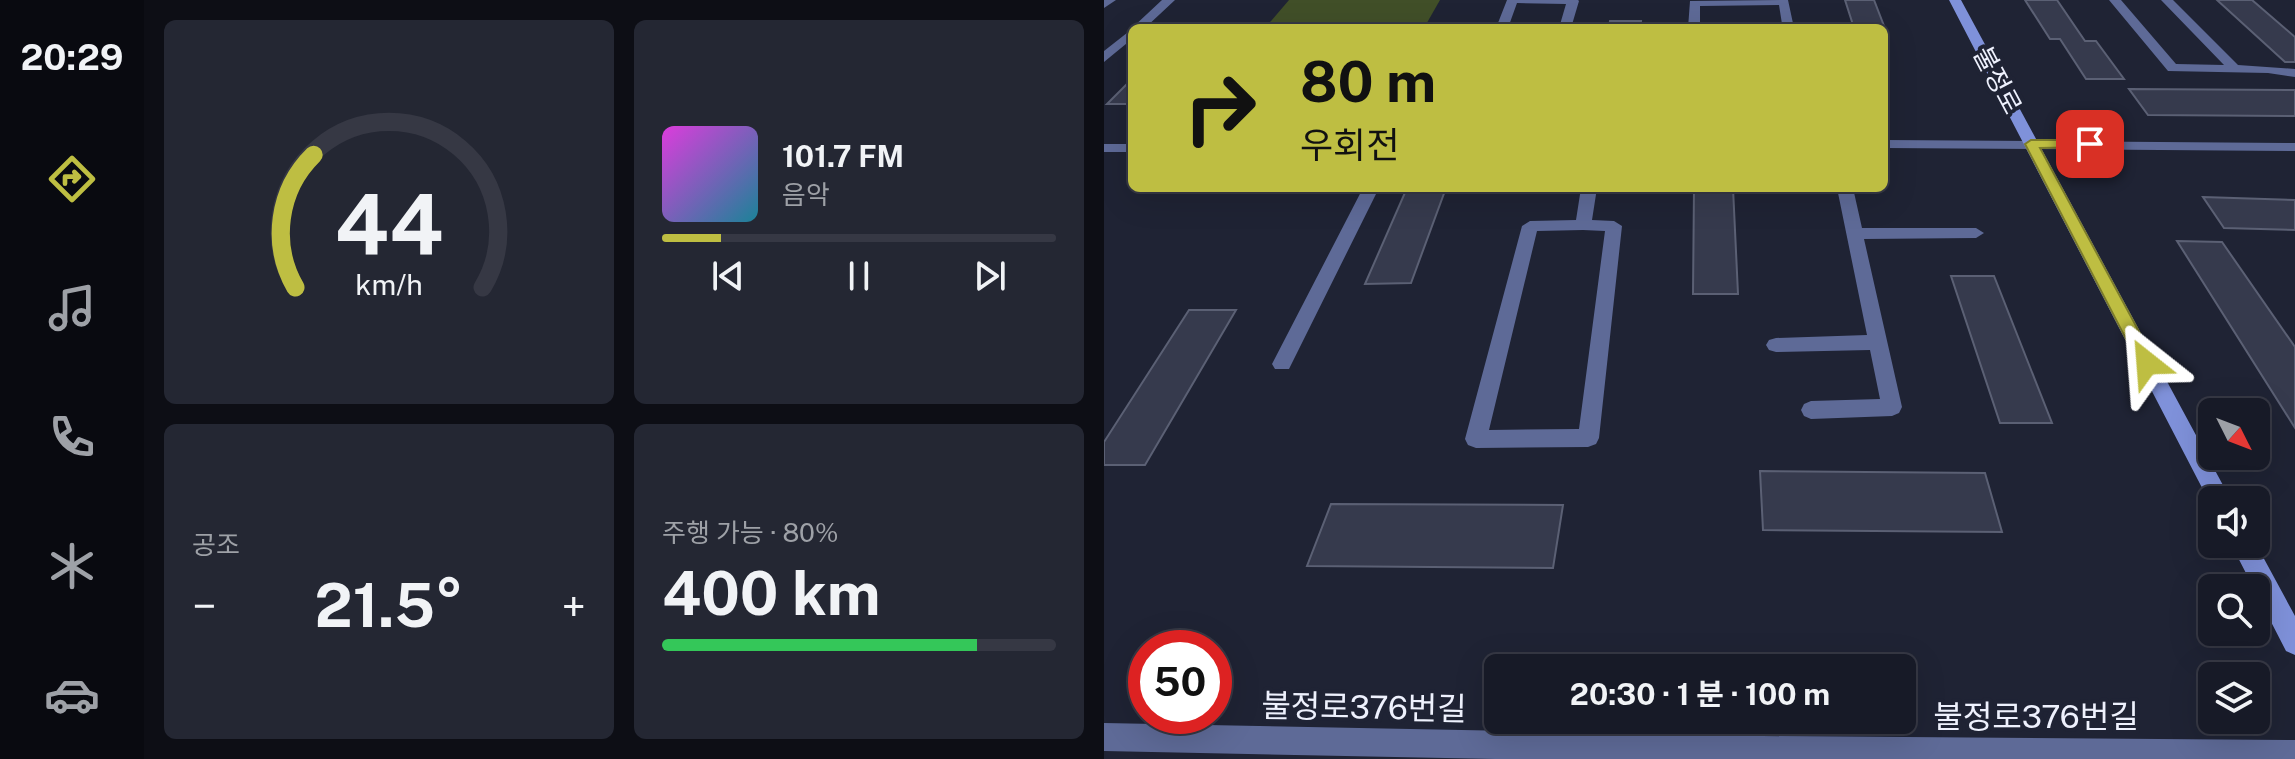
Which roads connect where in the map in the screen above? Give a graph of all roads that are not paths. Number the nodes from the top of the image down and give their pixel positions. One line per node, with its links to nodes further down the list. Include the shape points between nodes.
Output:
1 (1110, 0): 6 (street)
2 (1169, 0): 7 (street)
3 (1955, 0): 17 (main road, 불정로)
4 (2115, 0): 14 (street, via 2172,68)
5 (2167, 0): 14 (street)
6 (1104, 5)
7 (1142, 24)
8 (1504, 24): 9 (street, via 1513,0 1573,1)
9 (1566, 24)
10 (1694, 24): 11 (street, via 1694,3 1784,2)
11 (1787, 24)
12 (1128, 37): 13 (street)
13 (1104, 58)
14 (2235, 69): 15 (street)
15 (2295, 73)
16 (1888, 144): 17 (street)
17 (2031, 144): 18 (street); 31 (main road, 불정로)
18 (2295, 147)
19 (1104, 148): 20 (street)
20 (1128, 148)
21 (1369, 192): 29 (street)
22 (1588, 192): 24 (street)
23 (1846, 192): 26 (street)
24 (1583, 225): 24 (street, via 1614,226 1588,438 1476,439 1530,226)
25 (1976, 233): 26 (street)
26 (1855, 234): 27 (street)
27 (1878, 342): 28 (street); 30 (street, via 1892,407)
28 (1776, 345)
29 (1282, 364)
30 (1811, 410)
31 (2213, 486)
32 (2250, 558): 33 (main road)
33 (2295, 642)
34 (1104, 737): 36 (street, 불정로376번길)
35 (2295, 754): 36 (street, 불정로376번길)
36 (1762, 755)

